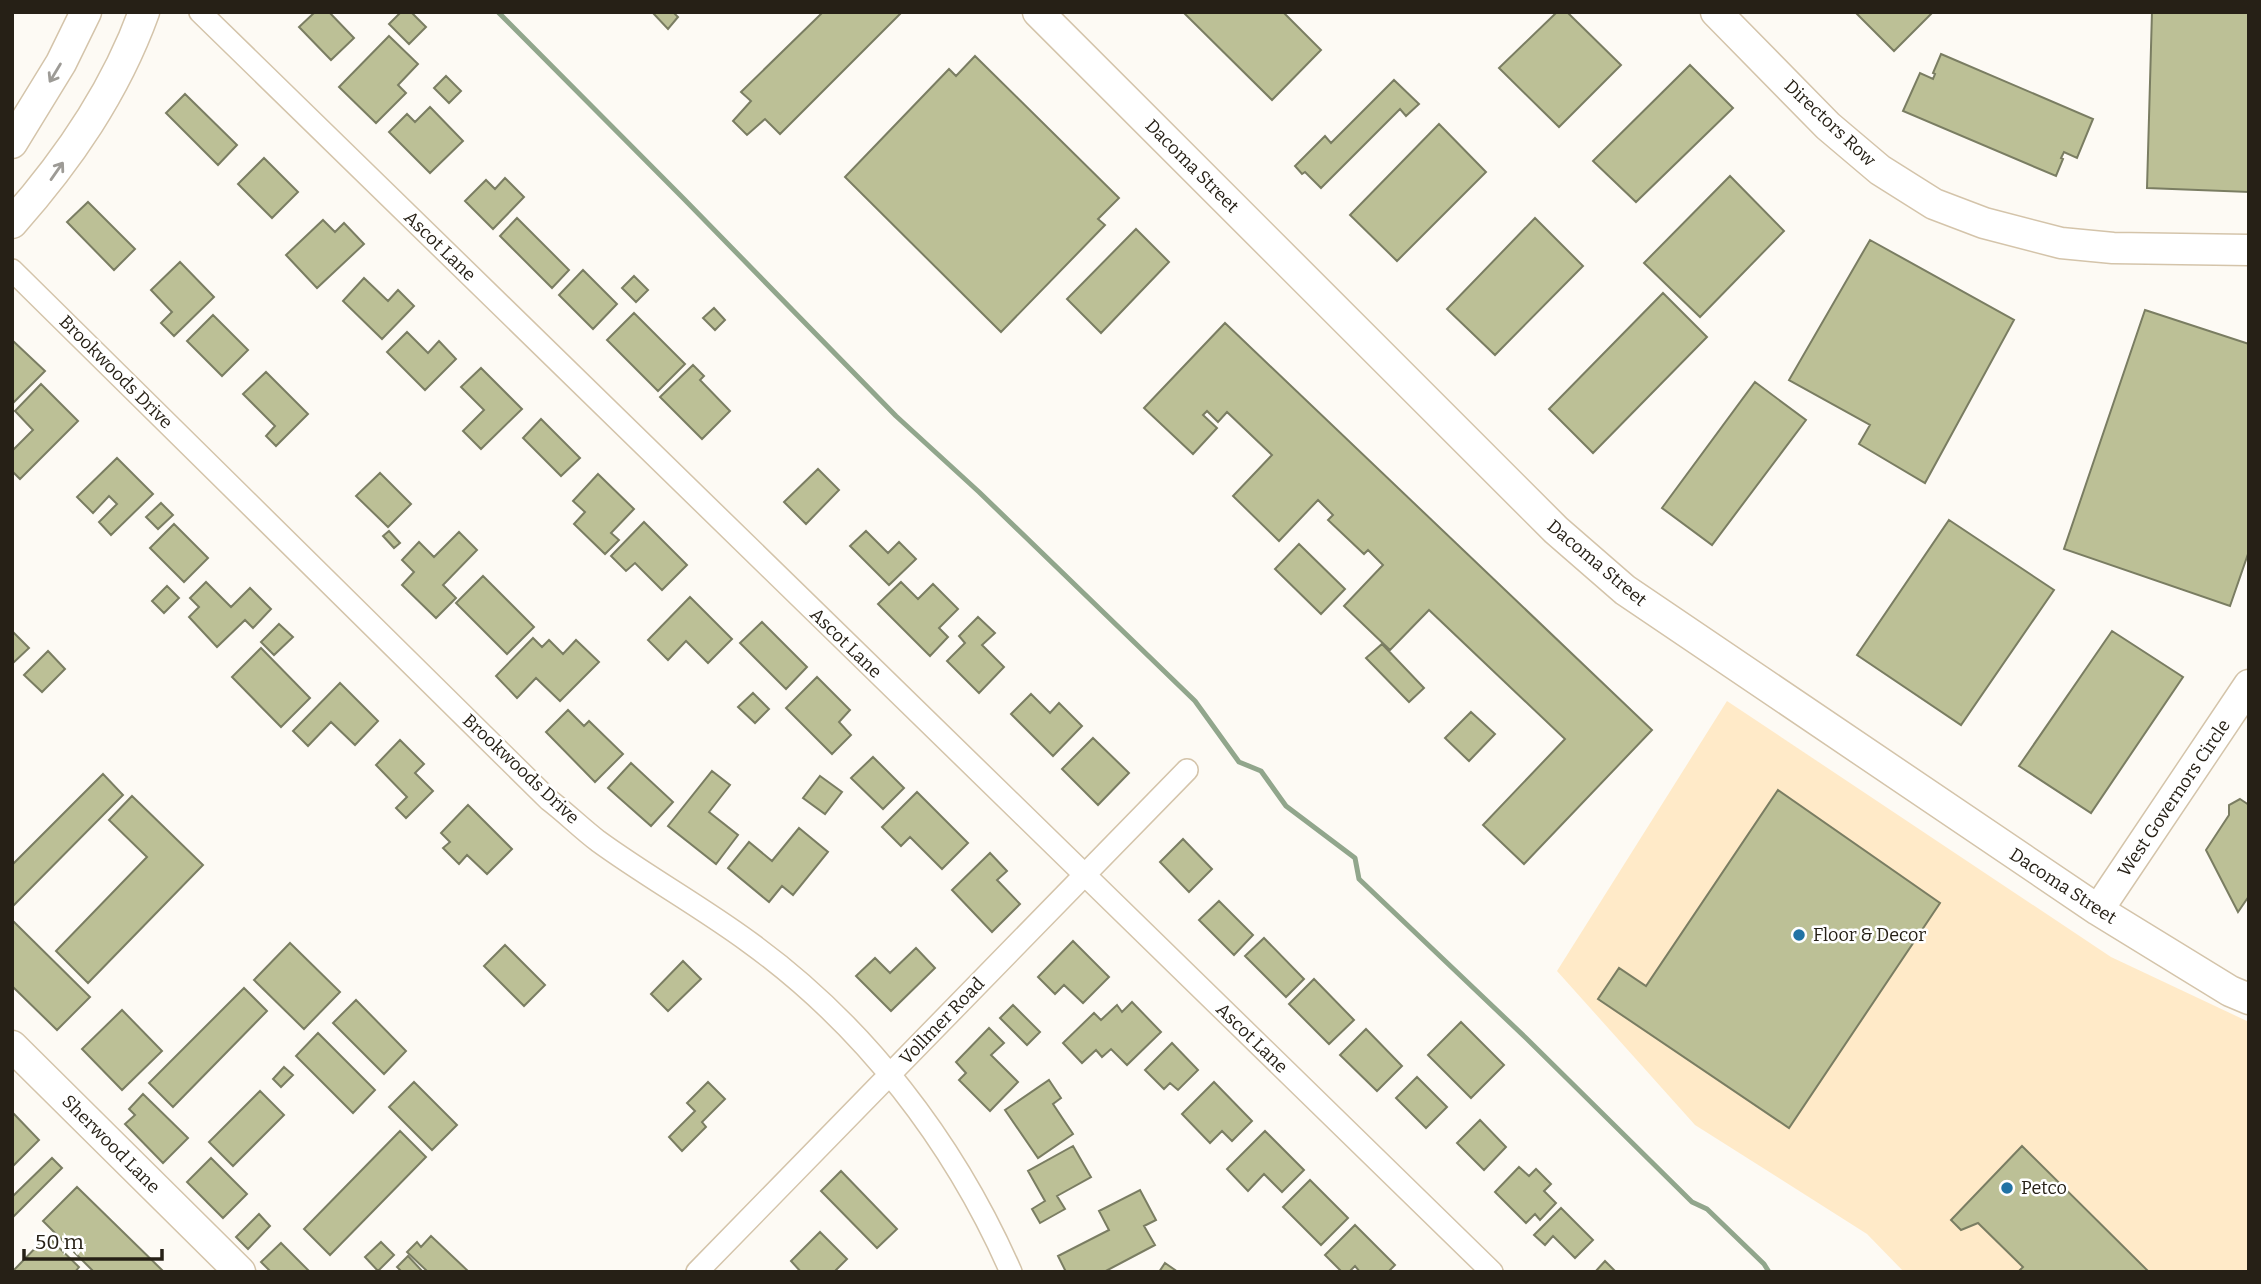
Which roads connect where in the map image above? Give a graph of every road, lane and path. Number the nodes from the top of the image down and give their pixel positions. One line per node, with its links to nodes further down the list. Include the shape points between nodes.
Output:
1 (86, 12): 6 (main road, one-way to 6)
2 (144, 12): 7 (main road, one-way to 2, via 50,180 97,113)
3 (200, 12): 12 (street, Ascot Lane)
4 (1038, 12): 13 (main road, Dacoma Street, via 1556,530 1625,590)
5 (1716, 12): 8 (main road, Directors Row, via 1828,126 1880,170 1934,204 2061,243)
6 (12, 143)
7 (12, 223)
8 (2249, 250)
9 (12, 270): 16 (street, Brookwoods Drive, via 549,800 598,841 751,943 812,994)
10 (2249, 685): 13 (main road, West Governors Circle)
11 (1187, 770): 12 (street, Vollmer Road)
12 (1084, 876): 16 (street, Vollmer Road); 20 (street, Ascot Lane)
13 (2098, 910): 14 (main road, Dacoma Street)
14 (2249, 999)
15 (12, 1046): 17 (main road, Sherwood Lane)
16 (890, 1074): 18 (street, Vollmer Road); 19 (street, Brookwoods Drive, via 941,1143 994,1233)
17 (240, 1272)
18 (697, 1272)
19 (1011, 1272)
20 (1492, 1272)

